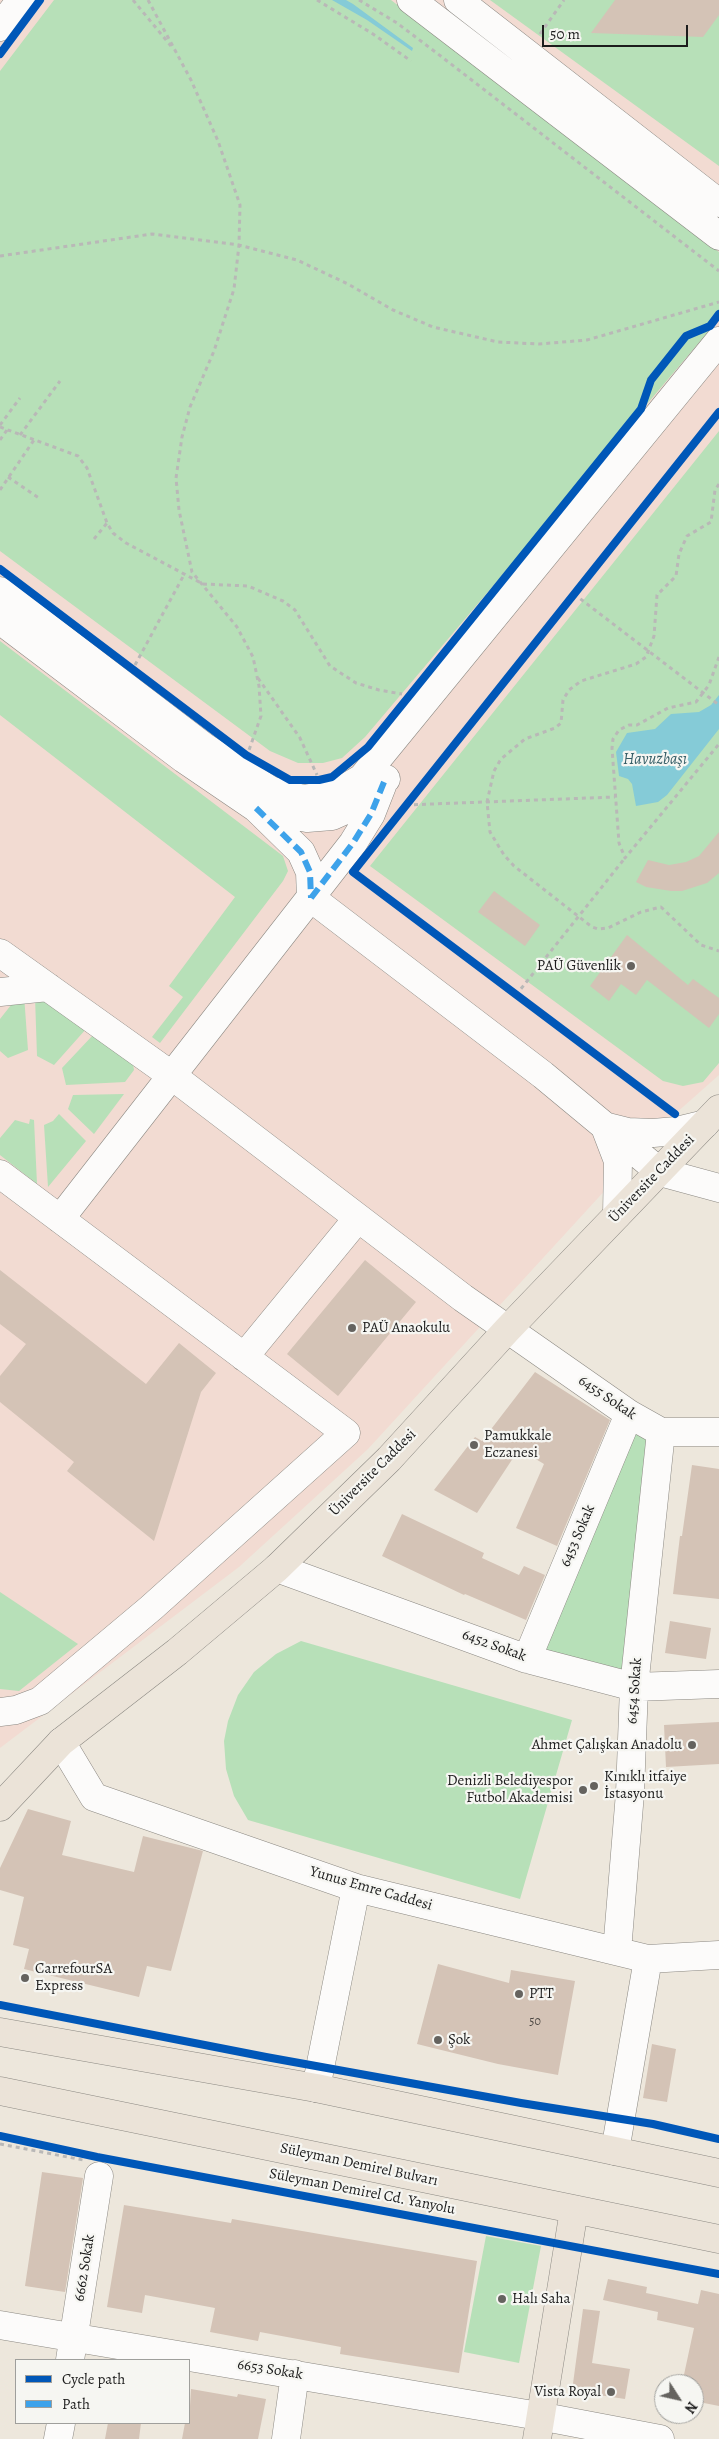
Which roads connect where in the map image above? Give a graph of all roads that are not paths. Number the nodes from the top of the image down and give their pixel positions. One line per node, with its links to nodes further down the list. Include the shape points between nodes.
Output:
1 (20, 0): 4 (street)
2 (411, 0): 6 (street)
3 (458, 0): 5 (street)
4 (0, 27)
5 (719, 203)
6 (719, 236)
7 (719, 341): 9 (street, via 362,778 335,794 303,799 270,790 203,746)
8 (719, 367): 12 (street, via 382,783 352,807 332,816 307,818)
9 (0, 591)
10 (0, 620): 12 (street, via 184,759)
11 (384, 782): 13 (street, via 371,814)
12 (256, 808): 13 (street, via 301,852 310,872)
13 (311, 898): 17 (street); 19 (street)
14 (0, 953): 15 (street, 6455 Sokak)
15 (48, 987): 16 (street); 17 (street, 6455 Sokak)
16 (0, 992)
17 (171, 1075): 24 (street, 6455 Sokak); 25 (street)
18 (712, 1116): 19 (street, via 653,1133 628,1132); 20 (main road, Üniversite Caddesi)
19 (604, 1125): 20 (street); 23 (street, via 618,1161)
20 (660, 1172): 22 (street); 23 (main road, Üniversite Caddesi)
21 (0, 1174): 25 (street)
22 (719, 1188)
23 (617, 1215): 26 (main road, Üniversite Caddesi)
24 (358, 1218): 26 (street, 6455 Sokak); 27 (street)
25 (60, 1219): 27 (street)
26 (507, 1330): 28 (street, 6455 Sokak); 31 (main road, Üniversite Caddesi, via 389,1459)
27 (244, 1356): 35 (street, via 346,1433 158,1603 40,1701)
28 (629, 1414): 29 (street, 6455 Sokak); 32 (street, 6453 Sokak)
29 (661, 1432): 30 (street, 6455 Sokak); 34 (street, 6454 Sokak)
30 (719, 1432)
31 (277, 1568): 32 (street, 6452 Sokak); 36 (main road, Üniversite Caddesi)
32 (527, 1659): 34 (street, 6452 Sokak)
33 (719, 1684): 34 (street, 6452 Sokak)
34 (634, 1687): 40 (street, 6454 Sokak, via 630,1793)
35 (0, 1712)
36 (61, 1742): 37 (main road); 38 (main road, Üniversite Caddesi); 39 (street, Yunus Emre Caddesi, via 94,1797)
37 (0, 1780)
38 (0, 1807)
39 (356, 1888): 40 (street, Yunus Emre Caddesi); 46 (street)
40 (616, 1951): 42 (street, Yunus Emre Caddesi)
41 (719, 1955): 42 (street, Yunus Emre Caddesi)
42 (648, 1959): 48 (street)
43 (0, 2020): 45 (main road)
44 (0, 2032): 45 (main road)
45 (38, 2039): 46 (main road)
46 (316, 2088): 48 (main road)
47 (0, 2091): 51 (main road, Süleyman Demirel Bulvarı)
48 (615, 2150): 50 (main road)
49 (93, 2164): 54 (street, 6662 Sokak)
50 (719, 2174)
51 (574, 2210): 52 (main road, Süleyman Demirel Bulvarı); 59 (main road)
52 (719, 2238)
53 (0, 2325): 54 (street, 6653 Sokak)
54 (71, 2349): 55 (street, 6653 Sokak)
55 (161, 2359)
56 (190, 2362): 57 (street, 6653 Sokak)
57 (295, 2374): 59 (street, 6653 Sokak); 61 (street)
58 (61, 2424): 60 (street)
59 (538, 2428): 62 (street, 6653 Sokak)
60 (58, 2439)
61 (286, 2439)
62 (660, 2439)

